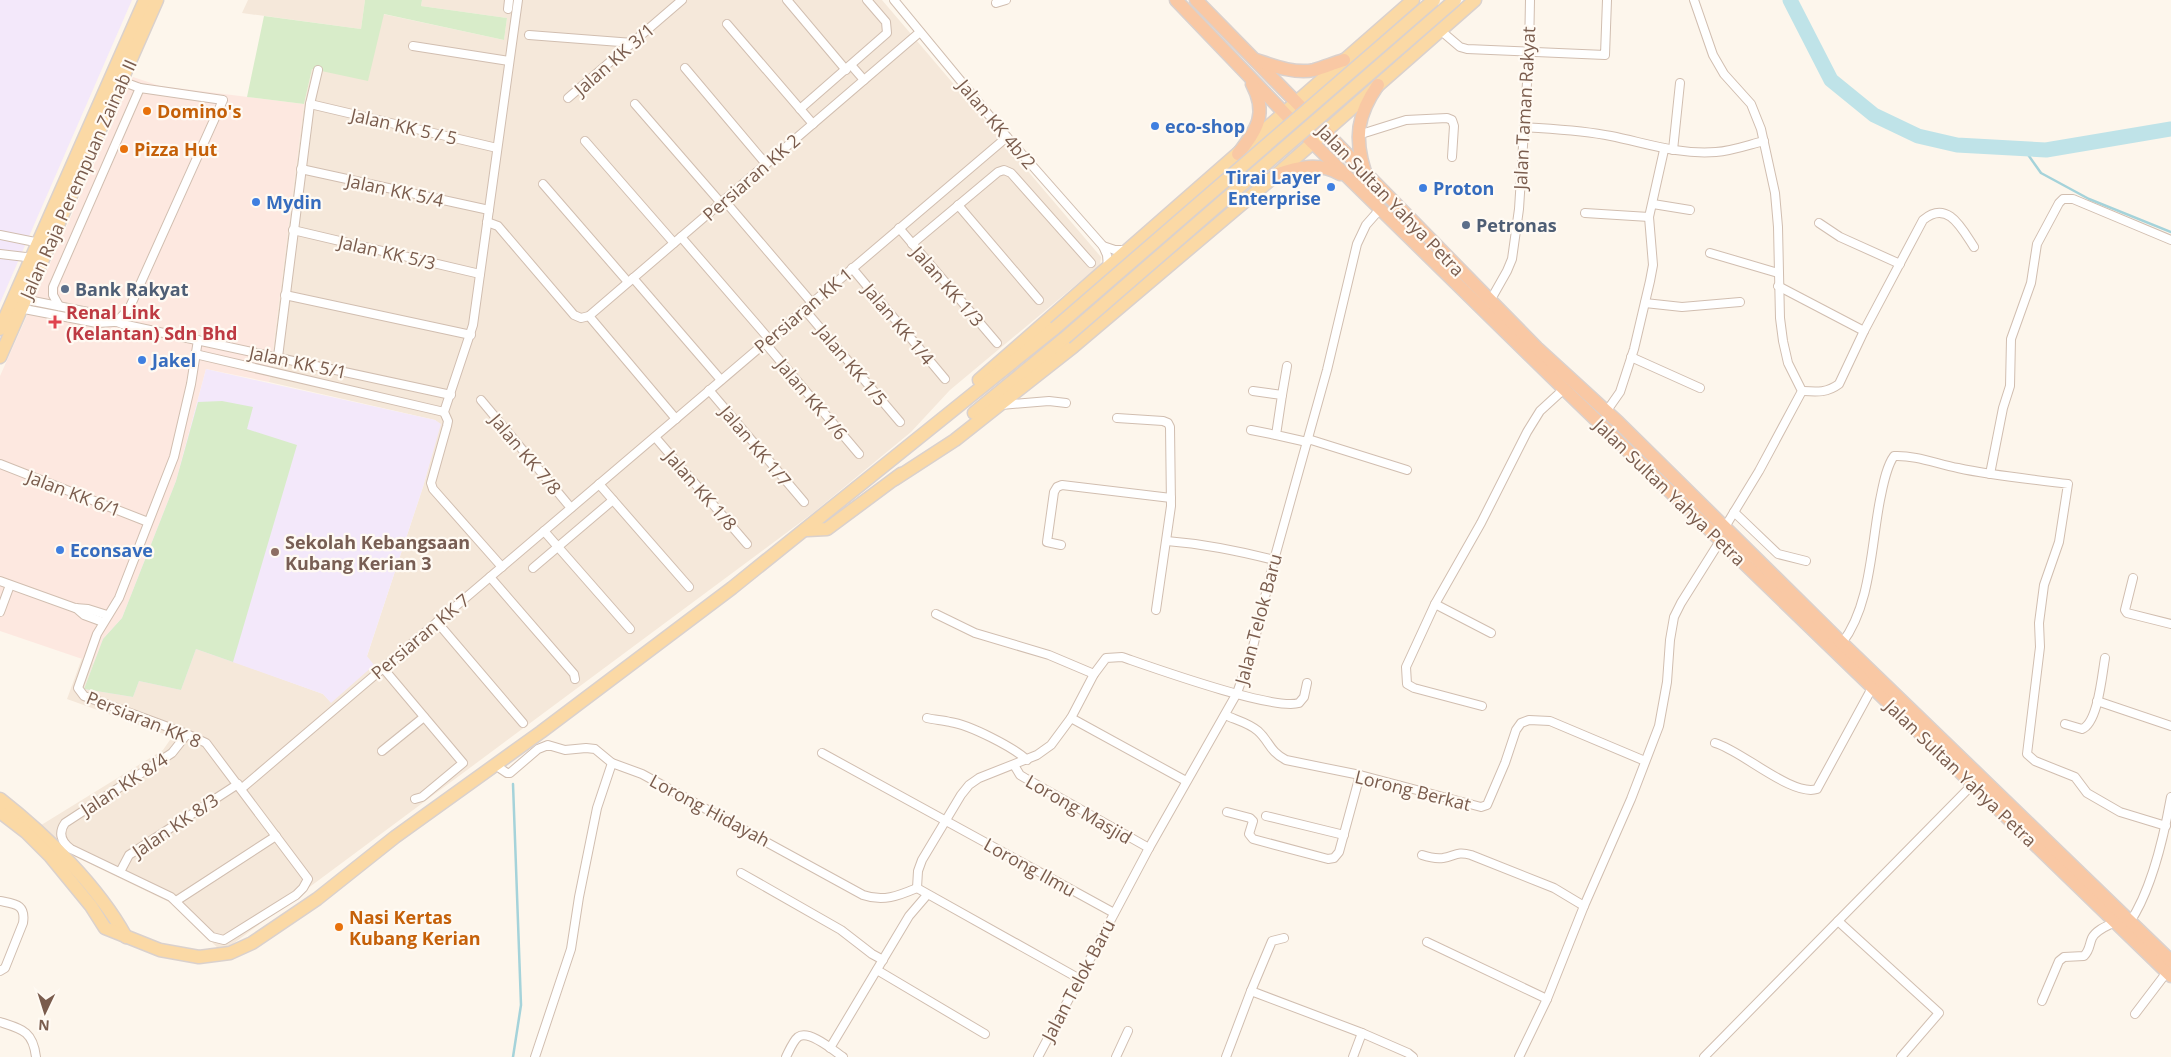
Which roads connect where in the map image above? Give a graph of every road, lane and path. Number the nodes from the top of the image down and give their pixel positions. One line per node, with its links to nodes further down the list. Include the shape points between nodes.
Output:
1 (145, 0): 85 (main road, Jalan Raja Perempuan Zainab II)
2 (157, 0): 37 (main road, Jalan Raja Perempuan Zainab II)
3 (509, 0): 20 (street)
4 (518, 0): 30 (street)
5 (682, 0): 25 (street, Jalan KK 3/1)
6 (787, 0): 32 (street)
7 (867, 0): 32 (street, via 888,28 885,36)
8 (894, 0): 23 (street, Jalan KK 4b/2)
9 (1006, 0): 19 (street)
10 (1176, 0): 35 (highway, Jalan Sultan Yahya Petra)
11 (1196, 0): 28 (highway, Jalan Sultan Yahya Petra)
12 (1413, 0): 29 (main road)
13 (1434, 0): 150 (main road, bridge, via 1056,328)
14 (1456, 0): 153 (main road, bridge, via 1065,338)
15 (1475, 0): 22 (main road)
16 (1530, 0): 27 (street, Jalan Taman Rakyat)
17 (1607, 0): 27 (street, via 1604,55)
18 (1694, 0): 55 (street, via 1713,55 1724,74 1751,104)
19 (996, 3)
20 (508, 9)
21 (727, 24): 46 (street)
22 (1440, 30): 27 (street, via 1467,49); 39 (main road)
23 (920, 32): 36 (street, Persiaran KK 2); 52 (street, Jalan KK 4b/2)
24 (529, 35): 25 (street)
25 (632, 42): 41 (street, Jalan KK 3/1)
26 (412, 46): 30 (street)
27 (1529, 52): 49 (street, Jalan Taman Rakyat)
28 (1254, 59): 29 (highway, via 1300,71); 42 (highway, Jalan Sultan Yahya Petra)
29 (1344, 60): 34 (main road)
30 (509, 61): 57 (street)
31 (685, 68): 63 (street)
32 (849, 68): 36 (street); 46 (street)
33 (318, 70): 43 (street)
34 (1332, 71): 42 (main road); 45 (main road, via 1332,85 1338,101 1342,106)
35 (1245, 72): 47 (highway, Jalan Sultan Yahya Petra); 60 (highway, via 1256,92 1260,114 1258,126)
36 (864, 80): 48 (street, Persiaran KK 2)
37 (121, 81): 40 (street); 85 (main road, Jalan Raja Perempuan Zainab II)
38 (1680, 82): 59 (street)
39 (1378, 85): 45 (main road); 51 (highway, via 1365,108)
40 (140, 88): 108 (street, via 53,287); 111 (street, via 224,100 129,310)
41 (568, 98)
42 (1296, 103): 47 (main road); 50 (highway, Jalan Sultan Yahya Petra)
43 (310, 104): 57 (street, Jalan KK 5 / 5); 64 (street)
44 (635, 104): 69 (street)
45 (1356, 105): 50 (main road)
46 (800, 109): 48 (street)
47 (1285, 114): 53 (main road); 56 (highway, Jalan Sultan Yahya Petra)
48 (813, 124): 63 (street, Persiaran KK 2)
49 (1524, 127): 58 (street, via 1611,136); 103 (street, Jalan Taman Rakyat, via 1519,210 1512,258)
50 (1325, 132): 56 (main road); 65 (highway, Jalan Sultan Yahya Petra)
51 (1358, 135): 61 (street, via 1406,120 1447,118 1454,126); 65 (highway)
52 (1007, 137): 79 (street, Persiaran KK 1); 87 (street, Jalan KK 4b/2)
53 (1257, 138): 60 (main road); 62 (main road, via 1278,140 1286,145)
54 (585, 141): 84 (street)
55 (1764, 141): 59 (street, via 1715,152); 97 (street, via 1776,210)
56 (1313, 143): 62 (main road); 67 (highway, Jalan Sultan Yahya Petra)
57 (497, 148): 73 (street)
58 (1664, 150): 59 (street); 70 (street)
59 (1673, 150)
60 (1238, 154): 89 (main road)
61 (1452, 157)
62 (1292, 160): 66 (main road)
63 (766, 164): 69 (street, Persiaran KK 2)
64 (301, 169): 73 (street, Jalan KK 5/4); 80 (street)
65 (1365, 174): 103 (highway, Jalan Sultan Yahya Petra)
66 (1276, 175): 67 (highway, via 1295,168 1325,167); 136 (main road, via 1074,346)
67 (1354, 182): 72 (highway, Jalan Sultan Yahya Petra)
68 (544, 184): 99 (street)
69 (722, 202): 82 (street, Persiaran KK 2); 106 (street)
70 (1653, 204): 74 (street); 76 (street)
71 (958, 205): 86 (street); 93 (street, via 998,172 1011,173); 102 (street)
72 (1381, 208): 128 (highway, Jalan Sultan Yahya Petra); 147 (street, Jalan Telok Baru, via 1366,225 1357,244)
73 (489, 210): 77 (street)
74 (1690, 210)
75 (1585, 213): 76 (street)
76 (1649, 217): 107 (street, via 1653,265)
77 (487, 222): 98 (street); 110 (street, via 498,226 574,315)
78 (1819, 223): 94 (street, via 1840,237)
79 (899, 228): 86 (street, Jalan KK 1/3); 96 (street, Persiaran KK 1)
80 (293, 230): 98 (street, Jalan KK 5/3); 101 (street)
81 (0, 235): 85 (street)
82 (681, 237): 84 (street, Persiaran KK 2); 116 (street, Jalan KK 1/6)
83 (2171, 240): 152 (street, via 2073,199 2063,199 2059,203 2037,244 2030,283 2012,339 2010,386)
84 (674, 243): 99 (street, Persiaran KK 2)
85 (44, 244): 92 (main road, Jalan Raja Perempuan Zainab II)
86 (912, 244): 117 (street, Jalan KK 1/3)
87 (1103, 246): 89 (street); 95 (street, Jalan KK 4b/2, via 1108,255)
88 (1974, 247): 94 (street, via 1956,219 1940,213 1930,214 1918,228)
89 (1127, 250): 95 (main road)
90 (1710, 253): 97 (street)
91 (0, 254): 92 (street)
92 (37, 259): 105 (main road, Jalan Raja Perempuan Zainab II)
93 (1091, 263)
94 (1900, 264): 113 (street)
95 (1108, 266): 150 (main road)
96 (852, 268): 106 (street, Persiaran KK 1); 125 (street, Jalan KK 1/4)
97 (1778, 273): 100 (street)
98 (480, 274): 114 (street)
99 (631, 280): 110 (street, Persiaran KK 2); 126 (street)
100 (1778, 286): 113 (street); 131 (street, via 1788,363)
101 (285, 295): 114 (street); 121 (street)
102 (1039, 300)
103 (1490, 301): 138 (highway, Jalan Sultan Yahya Petra)
104 (1740, 302): 107 (street, via 1682,307)
105 (18, 303): 108 (street, Jalan KK 5/1); 111 (street, Jalan KK 5/1, via 98,323); 112 (main road, Jalan Raja Perempuan Zainab II); 120 (main road, Jalan Raja Perempuan Zainab II)
106 (812, 303): 109 (street, Persiaran KK 1)
107 (1645, 303): 122 (street)
108 (59, 306): 111 (street, Jalan KK 5/1, via 98,314)
109 (804, 309): 116 (street, Persiaran KK 1); 141 (street, Jalan KK 1/5)
110 (585, 317): 139 (street)
111 (116, 322): 115 (street, Jalan KK 5/1)
112 (0, 329)
113 (1864, 331): 131 (street, via 1840,384 1824,392)
114 (471, 335): 132 (street)
115 (201, 341): 118 (street, Jalan KK 5/1); 119 (street)
116 (767, 341): 126 (street, Persiaran KK 1); 148 (street, Jalan KK 1/6)
117 (997, 343)
118 (256, 352): 121 (street, Jalan KK 5/1); 124 (street)
119 (197, 355): 124 (street); 160 (street, via 178,444)
120 (0, 357)
121 (278, 357): 132 (street, Jalan KK 5/1)
122 (1631, 357): 127 (street); 138 (street, via 1620,392)
123 (1287, 366): 133 (street)
124 (252, 367): 137 (street)
125 (945, 379)
126 (721, 380): 129 (street, Persiaran KK 1)
127 (1700, 388)
128 (1564, 389): 146 (highway, Jalan Sultan Yahya Petra); 178 (street, via 1540,411 1526,432 1481,523)
129 (709, 390): 139 (street, Persiaran KK 1); 157 (street, Jalan KK 1/7)
130 (1253, 391): 133 (street)
131 (1802, 391): 159 (street)
132 (451, 394): 137 (street)
133 (1282, 395): 144 (street)
134 (481, 400): 158 (street, Jalan KK 7/8)
135 (1066, 403): 136 (street)
136 (998, 405): 153 (main road, via 955,440)
137 (444, 412): 171 (street, via 448,421 431,483 433,489)
138 (1606, 412): 142 (highway, Jalan Sultan Yahya Petra)
139 (676, 418): 145 (street, Persiaran KK 1)
140 (1117, 418): 155 (street, via 1168,423)
141 (900, 422)
142 (1618, 422): 146 (highway, via 1622,434); 161 (highway, Jalan Sultan Yahya Petra)
143 (1251, 430): 144 (street)
144 (1276, 435): 147 (street)
145 (655, 437): 154 (street, Persiaran KK 1); 166 (street, Jalan KK 1/8)
146 (1614, 438): 165 (highway, Jalan Sultan Yahya Petra)
147 (1307, 440): 151 (street); 169 (street, Jalan Telok Baru)
148 (859, 454)
149 (0, 464): 160 (street, Jalan KK 6/1)
150 (884, 468): 162 (main road)
151 (1407, 470)
152 (1990, 474): 187 (street, via 1894,456 1882,489 1862,604 1858,618); 224 (street, via 2068,484 2059,542 2044,585 2027,754 2035,761 2074,777 2087,792 2120,812)
153 (895, 479): 162 (main road, via 827,529)
154 (599, 484): 156 (street); 158 (street, Persiaran KK 7)
155 (1171, 498): 164 (street); 167 (street, via 1057,487 1048,542)
156 (613, 500): 168 (street); 177 (street)
157 (804, 502)
158 (571, 508): 163 (street, Persiaran KK 7)
159 (1734, 512): 161 (street); 170 (street, via 1778,554)
160 (148, 522): 182 (street, via 119,598)
161 (1725, 527): 187 (highway, Jalan Sultan Yahya Petra)
162 (807, 530): 211 (main road)
163 (544, 531): 168 (street); 171 (street, Persiaran KK 7)
164 (1167, 541): 169 (street, via 1241,551); 179 (street)
165 (1720, 541): 193 (highway, Jalan Sultan Yahya Petra); 209 (street, via 1674,617 1659,726)
166 (747, 544)
167 (1061, 545)
168 (558, 547): 172 (street); 185 (street)
169 (1274, 560): 194 (street, Jalan Telok Baru, via 1252,651)
170 (1806, 561)
171 (502, 567): 173 (street, Persiaran KK 7)
172 (533, 568)
173 (490, 577): 183 (street, Persiaran KK 7); 191 (street)
174 (2133, 578): 184 (street, via 2127,613)
175 (0, 581): 176 (street)
176 (10, 584): 180 (street); 182 (street, via 76,608 88,608)
177 (689, 587)
178 (1435, 604): 186 (street); 196 (street, via 1406,667 1407,684)
179 (1156, 610)
180 (0, 612)
181 (936, 614): 190 (street, via 975,633 1049,655)
182 (105, 619): 204 (street, Persiaran KK 8, via 78,684 79,691 84,696)
183 (437, 622): 189 (street, Persiaran KK 7); 201 (street)
184 (2171, 624)
185 (630, 630)
186 (1491, 633)
187 (1842, 643): 240 (highway, Jalan Sultan Yahya Petra)
188 (2105, 658): 195 (street)
189 (383, 668): 198 (street); 216 (street, Persiaran KK 7)
190 (1094, 674): 194 (street, via 1101,662 1113,656); 200 (street)
191 (575, 679)
192 (1307, 683): 194 (street, via 1304,698 1292,705)
193 (1872, 688): 205 (street, via 1817,789 1805,790 1775,777 1733,749); 215 (highway, Jalan Sultan Yahya Petra)
194 (1237, 693): 197 (street, Jalan Telok Baru)
195 (2097, 701): 202 (street, via 2087,728 2077,729); 203 (street)
196 (1482, 706)
197 (1225, 715): 213 (street, Lorong Berkat, via 1257,730 1269,748 1286,760); 214 (street, Jalan Telok Baru)
198 (424, 717): 206 (street); 219 (street, via 463,763 422,797)
199 (927, 718): 208 (street, via 952,722 1006,744)
200 (1071, 718): 208 (street, via 1044,752); 214 (street)
201 (523, 723)
202 (2065, 724)
203 (2171, 726)
204 (187, 734): 216 (street, Persiaran KK 8, via 212,748); 230 (street, Jalan KK 8/4, via 172,753 65,823 60,832 63,842 71,849)
205 (1715, 743)
206 (382, 751)
207 (822, 754): 223 (street, Lorong Ilmu)
208 (1027, 760): 212 (street)
209 (1645, 761): 213 (street, Lorong Berkat, via 1550,721 1529,720 1516,730 1485,806); 236 (street)
210 (612, 763): 211 (street, Lorong Hidayah, via 596,749 565,750 548,745 538,749 510,772); 232 (street, Lorong Hidayah, via 650,778 863,895 885,899); 259 (street, via 597,808 571,949)
211 (495, 765): 241 (main road, via 395,837 317,899 252,943 230,953 199,957 160,950)
212 (1014, 765): 223 (street, via 979,778 969,786); 228 (street, Lorong Masjid, via 1020,775)
213 (1360, 775): 225 (street)
214 (1186, 781): 228 (street, Jalan Telok Baru)
215 (1972, 784): 238 (street); 239 (highway, Jalan Sultan Yahya Petra)
216 (240, 786): 226 (street, Persiaran KK 8); 230 (street, Jalan KK 8/3, via 129,855)
217 (2171, 797): 224 (street)
218 (0, 799): 241 (main road, via 38,830 113,913)
219 (415, 799)
220 (0, 812): 241 (main road, via 50,856 105,928)
221 (1227, 812): 225 (street, via 1250,818 1249,834 1253,839 1328,859 1337,856)
222 (1266, 816): 225 (street)
223 (946, 820): 232 (street, via 922,860); 237 (street, Lorong Ilmu)
224 (2166, 826): 227 (street)
225 (1344, 835)
226 (276, 836): 235 (street); 235 (street, Persiaran KK 8, via 308,878 296,895 229,939 212,937)
227 (2167, 839): 240 (street, via 2140,906)
228 (1149, 848): 237 (street, Jalan Telok Baru)
229 (1422, 855): 236 (street, via 1444,858 1460,852 1471,855 1554,888)
230 (120, 872): 235 (street)
231 (741, 873): 244 (street, via 841,930)
232 (917, 888): 233 (street)
233 (926, 895): 244 (street); 248 (street)
234 (0, 901): 247 (street, via 16,904 24,915 5,968)
235 (176, 901)
236 (1584, 906): 250 (street)
237 (1114, 913): 248 (street, Jalan Telok Baru)
238 (1838, 921): 268 (street); 269 (street, via 1939,1013)
239 (2115, 922): 246 (highway, Jalan Sultan Yahya Petra); 251 (street, via 2097,932 2084,956 2064,957 2059,961)
240 (2130, 922): 246 (highway, Jalan Sultan Yahya Petra)
241 (126, 937)
242 (1284, 938): 249 (street, via 1272,941)
243 (1426, 942): 250 (street)
244 (883, 960): 245 (street)
245 (877, 970): 256 (street); 257 (street)
246 (2170, 970): 252 (street)
247 (0, 971)
248 (1078, 978): 262 (street, Jalan Telok Baru)
249 (1251, 991): 255 (street); 264 (street)
250 (1547, 999): 267 (street)
251 (2042, 1001)
252 (2135, 1014)
253 (0, 1022): 258 (street, via 22,1029 29,1035)
254 (1128, 1031): 263 (street)
255 (1362, 1032): 265 (street); 266 (street)
256 (984, 1034)
257 (830, 1048): 260 (street, via 810,1035 798,1036); 261 (street)
258 (36, 1057)
259 (535, 1057)
260 (786, 1057)
261 (843, 1057)
262 (1038, 1057)
263 (1116, 1057)
264 (1226, 1057)
265 (1353, 1057)
266 (1413, 1057)
267 (1518, 1057)
268 (1704, 1057)
269 (1901, 1057)

